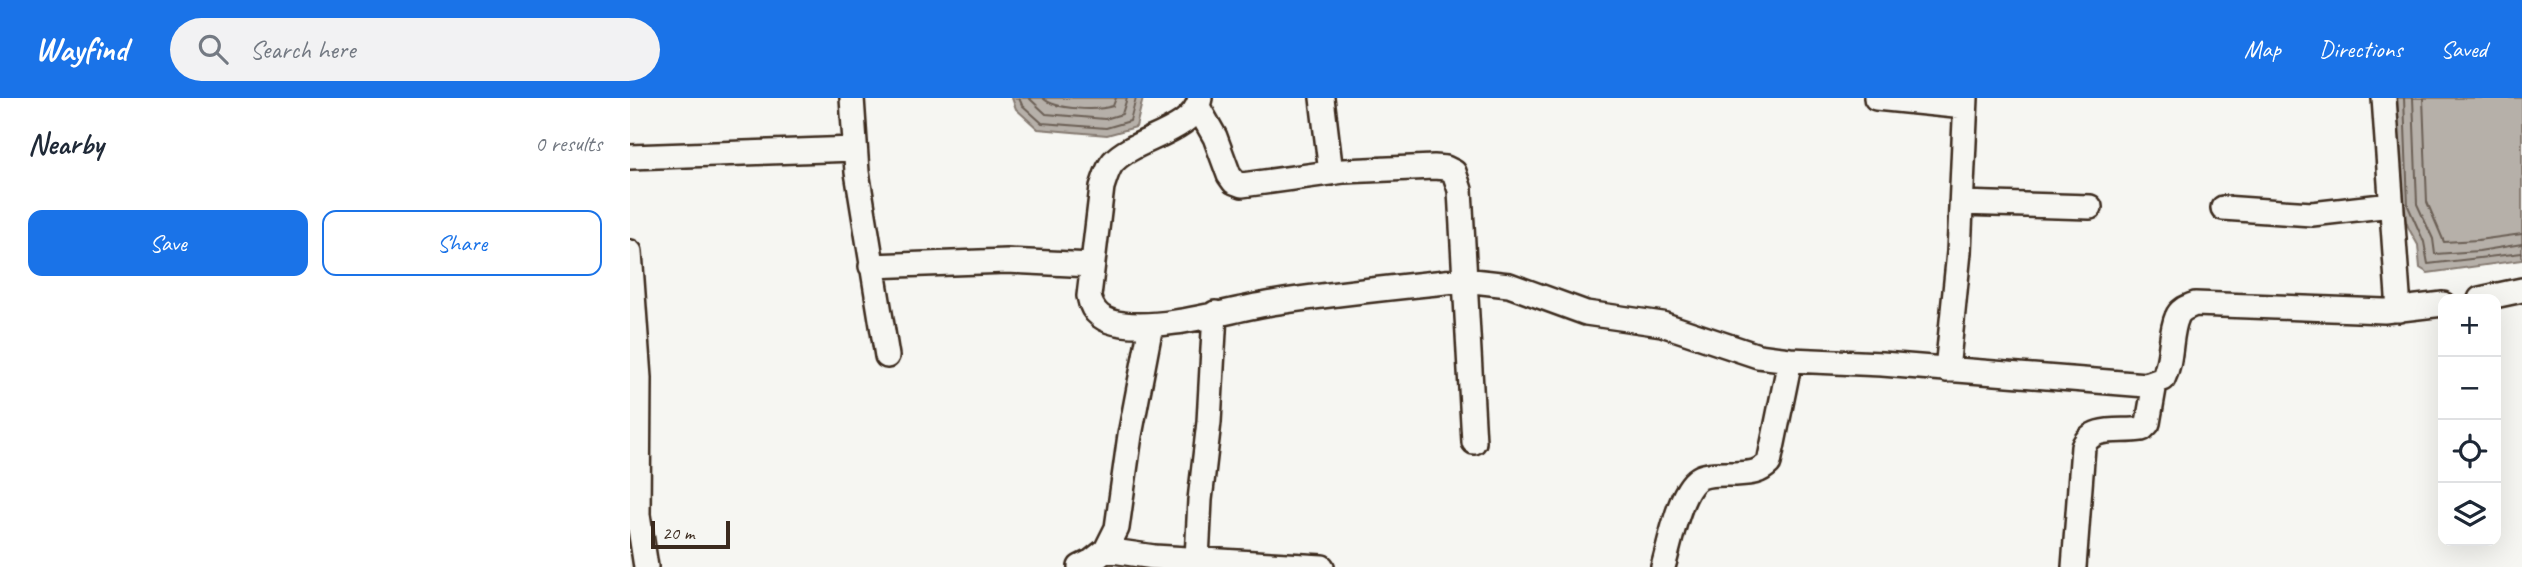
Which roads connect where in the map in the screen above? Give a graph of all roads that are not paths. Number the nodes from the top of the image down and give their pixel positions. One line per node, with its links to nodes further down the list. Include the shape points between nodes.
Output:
1 (852, 98): 7 (street)
2 (1322, 98): 9 (street)
3 (1875, 98): 6 (street)
4 (2384, 98): 11 (street)
5 (1199, 102): 9 (street, via 1234,182); 15 (street, via 1192,115 1113,162 1102,187)
6 (1966, 103): 10 (street)
7 (855, 149): 8 (street); 16 (street)
8 (630, 157)
9 (1331, 173): 17 (street, via 1434,167 1454,172 1460,190)
10 (1961, 203): 12 (street); 26 (street)
11 (2391, 205): 13 (street, via 2312,214); 21 (street)
12 (2090, 207)
13 (2223, 208)
14 (630, 253): 27 (street)
15 (1092, 265): 16 (street, via 1007,261); 23 (street, via 1089,296 1093,311 1121,324)
16 (871, 266): 24 (street)
17 (1464, 280): 22 (street, via 1324,295); 25 (street, via 1508,285 1586,313 1662,324 1758,356); 29 (street)
18 (2522, 290): 19 (street)
19 (2501, 294)
20 (2438, 305): 21 (street)
21 (2399, 310): 28 (street, via 2195,304 2177,316 2168,369)
22 (1215, 313): 23 (street); 31 (street)
23 (1151, 325): 30 (street, via 1117,528)
24 (887, 356)
25 (1790, 360): 26 (street); 35 (street, via 1769,463 1754,473 1710,475 1690,485)
26 (1947, 370): 28 (street)
27 (634, 377): 32 (street, via 638,515)
28 (2155, 383): 36 (street, via 2148,423 2142,429 2100,432 2086,439)
29 (1474, 442)
30 (1106, 550): 31 (street); 33 (street)
31 (1197, 559): 34 (street)
32 (646, 567)
33 (1080, 567)
34 (1322, 567)
35 (1663, 567)
36 (2074, 567)

